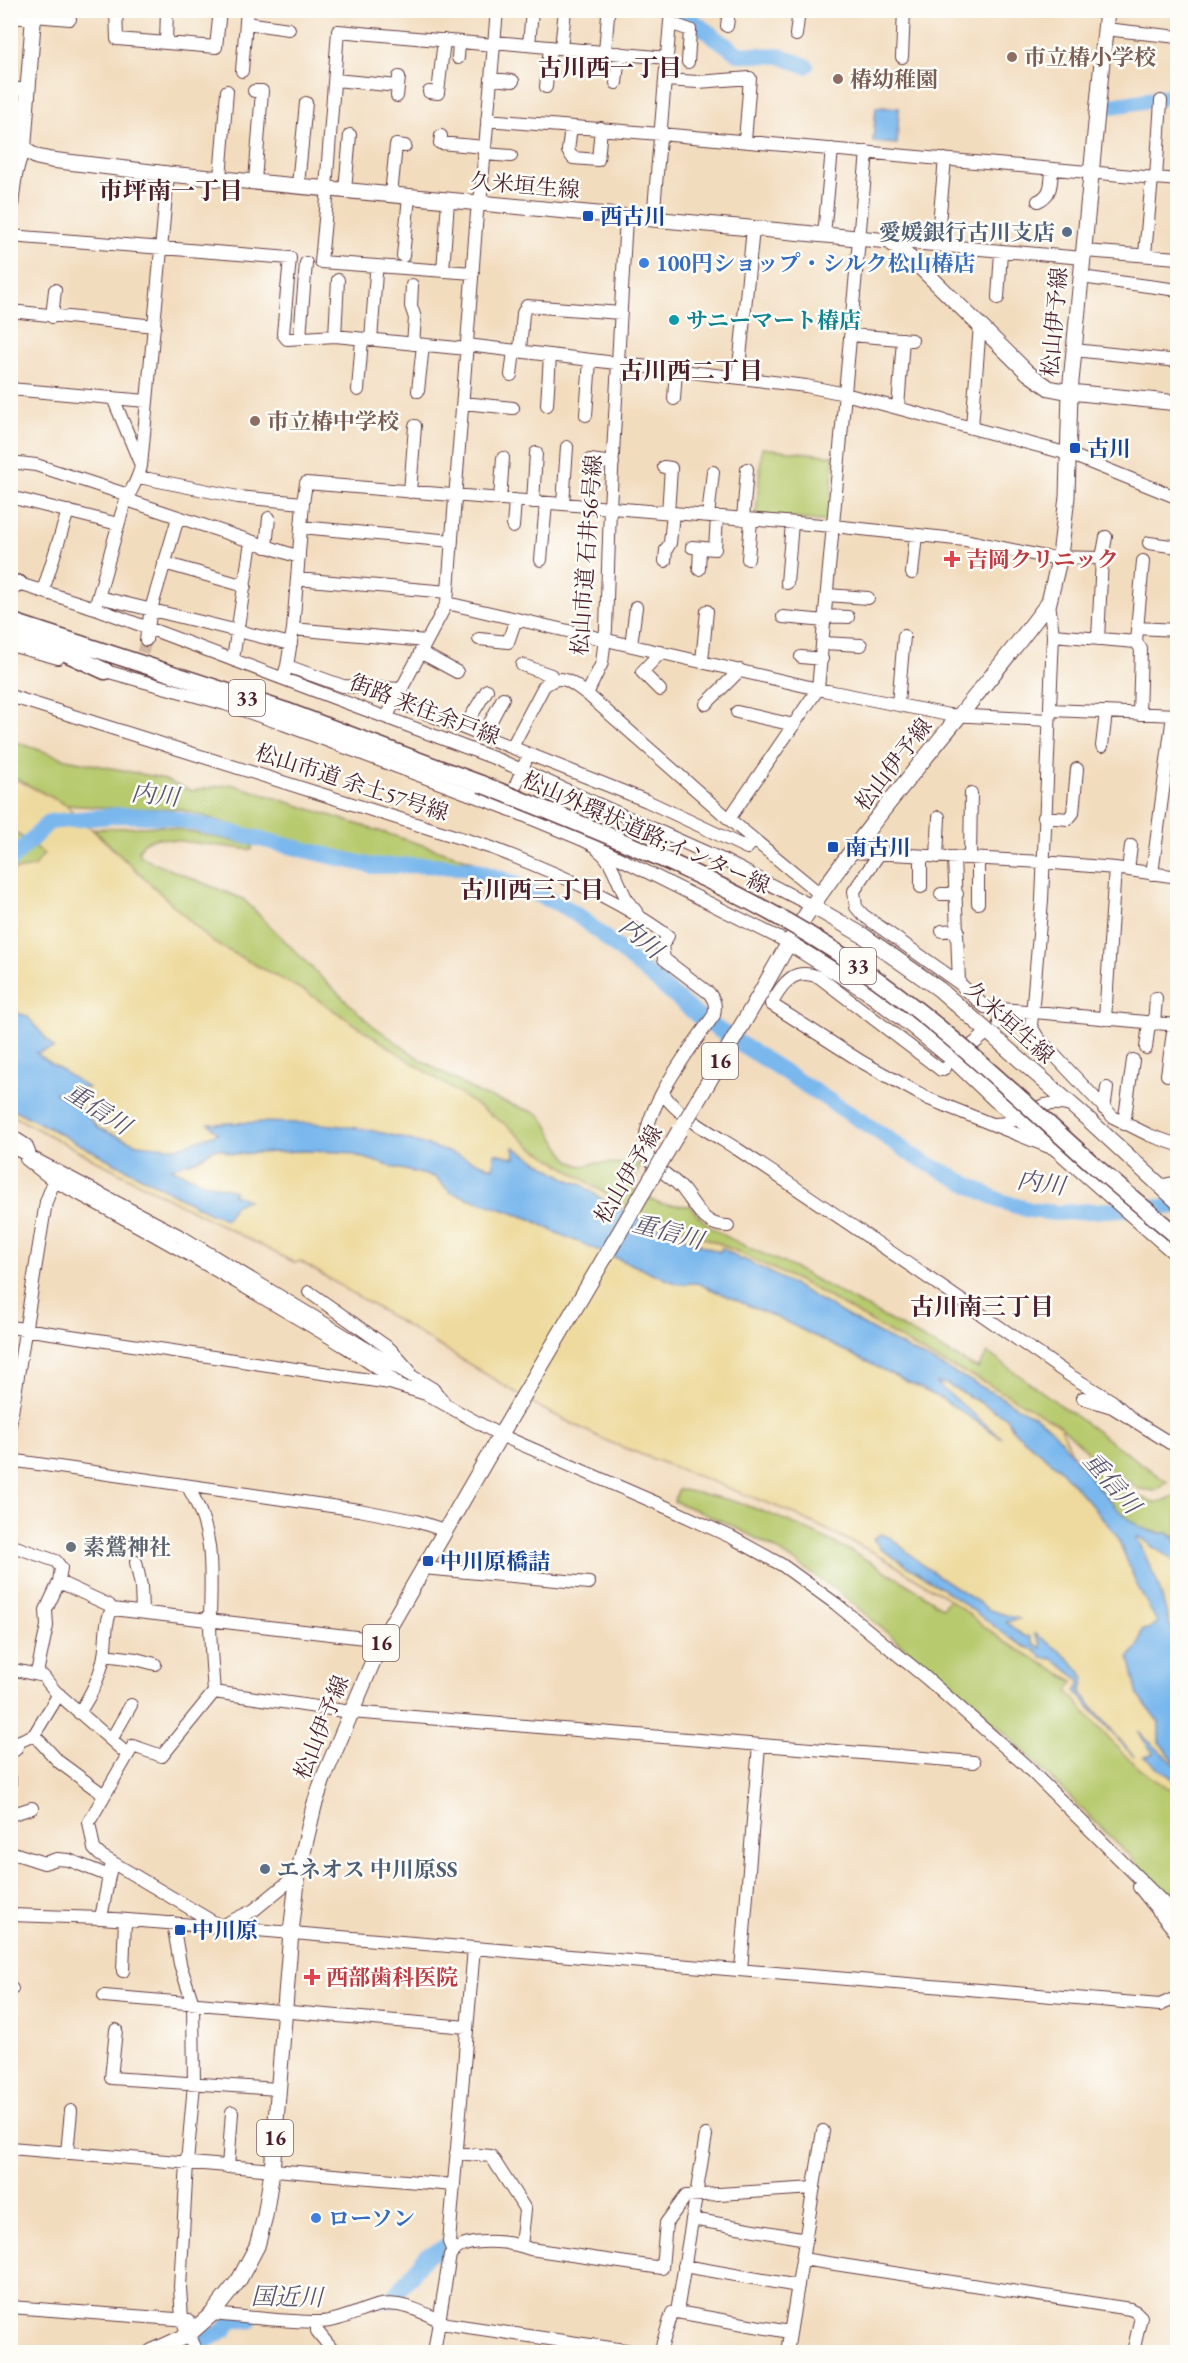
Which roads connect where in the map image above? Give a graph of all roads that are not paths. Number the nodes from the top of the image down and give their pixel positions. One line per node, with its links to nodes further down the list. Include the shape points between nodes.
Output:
1 (116, 10): 25 (street, via 117,39)
2 (167, 10): 25 (street)
3 (220, 10): 25 (street, via 216,47)
4 (497, 10): 26 (street)
5 (532, 10): 27 (street)
6 (565, 10): 28 (street)
7 (671, 10): 17 (street)
8 (729, 10): 18 (street)
9 (799, 10): 21 (street)
10 (904, 10): 32 (street)
11 (1107, 10): 20 (main road, 松山伊予線 / 16)
12 (34, 15): 13 (street); 15 (street); 46 (main road)
13 (10, 17)
14 (247, 17): 19 (street); 37 (street)
15 (70, 19)
16 (604, 21): 30 (street)
17 (670, 24): 34 (street); 35 (street, via 690,30)
18 (727, 26)
19 (289, 29)
20 (1105, 29): 22 (street); 67 (main road, 松山伊予線 / 16)
21 (796, 35)
22 (1178, 38)
23 (444, 40): 24 (street); 39 (street, via 338,31); 49 (street, via 438,93)
24 (459, 42): 26 (street); 33 (street)
25 (166, 43)
26 (494, 44): 27 (street); 38 (street)
27 (529, 45): 28 (street)
28 (556, 48): 29 (street); 44 (street)
29 (584, 50): 30 (street); 36 (street)
30 (605, 52): 31 (street)
31 (619, 53): 34 (street); 42 (street)
32 (902, 57)
33 (458, 58)
34 (667, 58): 40 (street)
35 (688, 62)
36 (583, 65)
37 (242, 71)
38 (491, 79): 41 (street); 52 (street)
39 (335, 80): 43 (street); 74 (street)
40 (665, 80): 55 (street); 58 (street, via 750,78)
41 (513, 81)
42 (616, 83)
43 (398, 86)
44 (546, 87)
45 (10, 88): 46 (street)
46 (28, 90): 61 (main road)
47 (227, 91): 69 (street)
48 (254, 91): 72 (street, via 262,91 254,135)
49 (429, 92)
50 (1161, 101): 70 (street)
51 (306, 103): 73 (street)
52 (487, 120): 53 (street); 62 (street)
53 (571, 126): 54 (street); 54 (street, via 568,151 573,158 598,160)
54 (601, 129): 55 (street)
55 (660, 134): 58 (street); 82 (street)
56 (350, 135): 75 (street)
57 (441, 136): 62 (street, via 440,143)
58 (745, 141): 60 (street)
59 (405, 146): 76 (street, via 396,145)
60 (832, 149): 63 (street); 85 (street)
61 (17, 150): 68 (main road, 久米垣生線, via 51,160); 83 (street, via 20,158)
62 (485, 150): 64 (street); 80 (street)
63 (867, 152): 65 (street); 87 (street)
64 (512, 156)
65 (945, 159): 66 (street); 89 (street)
66 (1052, 169): 67 (street); 79 (street, via 1050,192)
67 (1092, 173): 70 (street); 93 (main road, 松山伊予線 / 16)
68 (168, 174): 69 (main road, 久米垣生線); 90 (street)
69 (220, 178): 72 (main road, 久米垣生線)
70 (1154, 178): 71 (street); 92 (street)
71 (1178, 180)
72 (255, 182): 73 (main road, 久米垣生線)
73 (298, 185): 74 (main road, 久米垣生線)
74 (327, 188): 75 (main road, 久米垣生線); 97 (street, via 321,262)
75 (345, 190): 76 (main road, 久米垣生線)
76 (391, 195): 77 (main road, 久米垣生線)
77 (409, 197): 78 (main road, 久米垣生線); 94 (street)
78 (448, 201): 80 (main road, 久米垣生線); 97 (street)
79 (1038, 201)
80 (479, 204): 81 (main road, 久米垣生線); 99 (street)
81 (626, 217): 82 (main road, 久米垣生線); 107 (street, 松山市道 石井56号線)
82 (653, 220): 84 (main road, 久米垣生線)
83 (10, 228)
84 (753, 230): 85 (main road, 久米垣生線); 125 (street)
85 (824, 235): 87 (main road, 久米垣生線)
86 (10, 236): 90 (street)
87 (860, 238): 88 (main road, 久米垣生線); 111 (street)
88 (889, 241): 89 (street); 109 (main road)
89 (937, 245): 91 (street)
90 (161, 250): 110 (street); 113 (street, via 290,258 283,334 287,339)
91 (1001, 252): 93 (street); 105 (street)
92 (1145, 254): 93 (street); 95 (street)
93 (1083, 255): 100 (main road, 松山伊予線 / 16)
94 (403, 256)
95 (1178, 258)
96 (306, 263): 113 (street)
97 (443, 271): 99 (street)
98 (376, 273): 114 (street)
99 (473, 273): 116 (street)
100 (1081, 277): 104 (street); 117 (main road, 松山伊予線 / 16)
101 (339, 280): 112 (street)
102 (412, 285): 115 (street, via 411,306)
103 (54, 290): 108 (street)
104 (1178, 290)
105 (998, 298)
106 (10, 311): 108 (street)
107 (621, 313): 118 (street, via 527,306); 122 (street, 松山市道 石井56号線)
108 (52, 316): 110 (street)
109 (980, 325): 129 (main road, via 1048,388); 141 (street)
110 (155, 326): 133 (street)
111 (851, 335): 130 (street); 138 (street, via 907,340)
112 (335, 336): 113 (street); 114 (street)
113 (300, 337)
114 (367, 339): 115 (street); 127 (street)
115 (418, 345): 116 (street); 128 (street)
116 (467, 347): 118 (street); 134 (street)
117 (1074, 350): 121 (street); 129 (main road, 松山伊予線 / 16)
118 (517, 351): 119 (street); 124 (street)
119 (550, 355): 120 (street); 136 (street)
120 (590, 360): 122 (street); 139 (street)
121 (1178, 362)
122 (619, 363): 123 (street); 148 (street, 松山市道 石井56号線)
123 (676, 370): 125 (street); 132 (street)
124 (511, 375)
125 (738, 377): 130 (street)
126 (10, 389): 131 (street)
127 (358, 390)
128 (418, 391)
129 (1070, 392): 135 (main road); 144 (main road, 松山伊予線 / 16)
130 (845, 394): 138 (street); 173 (street)
131 (113, 398): 133 (street); 151 (street)
132 (674, 399)
133 (146, 401): 151 (street)
134 (463, 403): 137 (street); 155 (street)
135 (1178, 404)
136 (547, 405)
137 (513, 408)
138 (898, 408): 141 (street)
139 (586, 415)
140 (416, 426): 153 (street)
141 (972, 427): 144 (street)
142 (567, 447): 163 (street)
143 (536, 453): 161 (street)
144 (1069, 454): 157 (street); 183 (main road, 松山伊予線 / 16)
145 (503, 458): 158 (street)
146 (590, 460): 148 (street)
147 (10, 462): 154 (street, via 36,465)
148 (613, 463): 164 (street, 松山市道 石井56号線)
149 (664, 467): 166 (street, via 671,468)
150 (747, 469): 170 (street)
151 (140, 472): 154 (street); 160 (street, via 238,497)
152 (712, 472): 167 (street)
153 (410, 492): 155 (street); 160 (street, via 306,483)
154 (128, 495): 168 (street, via 133,502); 172 (street)
155 (457, 496): 158 (street); 178 (street)
156 (10, 497): 165 (street)
157 (1178, 498)
158 (500, 499): 159 (street)
159 (515, 501): 161 (street); 175 (street)
160 (303, 502): 174 (street)
161 (533, 502): 162 (street)
162 (546, 503): 163 (street); 187 (street)
163 (563, 504): 164 (street)
164 (610, 508): 166 (street); 220 (street, 松山市道 石井56号線)
165 (68, 511): 172 (street); 197 (street)
166 (670, 513): 167 (street); 188 (street, via 670,543)
167 (713, 517): 170 (street); 191 (street, via 715,549 696,548)
168 (178, 518): 179 (street); 190 (street)
169 (269, 518): 181 (street)
170 (747, 519): 171 (street); 186 (street)
171 (792, 523): 173 (street); 195 (street)
172 (118, 524): 202 (street)
173 (833, 526): 176 (street); 198 (street)
174 (301, 527): 178 (street); 184 (street)
175 (513, 527)
176 (916, 535): 183 (street); 192 (street)
177 (1106, 537): 185 (street)
178 (452, 541): 199 (street)
179 (251, 542): 181 (street); 196 (street)
180 (1149, 543): 182 (street)
181 (266, 547): 184 (street)
182 (1178, 547)
183 (1060, 556): 185 (street); 201 (main road, 松山伊予線 / 16)
184 (299, 557): 193 (street)
185 (1102, 558): 221 (street)
186 (748, 559)
187 (541, 560)
188 (665, 561)
189 (1143, 561): 211 (street)
190 (164, 563): 196 (street); 204 (street)
191 (698, 569)
192 (912, 573)
193 (297, 579): 199 (street); 212 (street)
194 (13, 583): 197 (street, 街路 来住余戸線)
195 (787, 583)
196 (245, 586): 214 (street)
197 (43, 591): 202 (street, 街路 来住余戸線)
198 (827, 594): 200 (street); 209 (street)
199 (447, 598): 208 (street); 222 (street)
200 (868, 598)
201 (1049, 602): 217 (street); 255 (main road, 松山伊予線 / 16)
202 (97, 603): 204 (street); 216 (street, 街路 来住余戸線)
203 (636, 607): 227 (street)
204 (151, 609): 214 (street); 216 (street)
205 (707, 610): 234 (street)
206 (783, 617): 209 (street)
207 (848, 617): 209 (street)
208 (516, 618): 219 (street, via 508,642); 220 (street)
209 (825, 618): 224 (street)
210 (10, 621): 323 (highway, 松山外環状道路;インター線 / 33, bridge, via 286,711 482,784 633,846 797,927 919,1011 1012,1089)
211 (1137, 628): 213 (street); 223 (street)
212 (293, 629): 222 (street); 225 (street)
213 (1178, 630)
214 (238, 631): 225 (street); 233 (street)
215 (10, 633): 237 (highway)
216 (148, 635): 233 (street, 街路 来住余戸線)
217 (1053, 635): 221 (street); 252 (street)
218 (904, 636): 248 (street)
219 (479, 639)
220 (605, 639): 227 (street); 244 (street, 松山市道 石井56号線, via 602,663)
221 (1098, 639): 223 (street)
222 (426, 641): 229 (street)
223 (1136, 642): 251 (street, via 1142,649)
224 (823, 643): 228 (street); 232 (street)
225 (291, 644): 238 (street)
226 (10, 645): 237 (street)
227 (631, 645): 230 (street)
228 (861, 645)
229 (420, 652): 239 (street); 241 (street)
230 (661, 652): 234 (street); 243 (street, via 642,672)
231 (801, 657): 232 (street)
232 (822, 658): 242 (street)
233 (233, 659): 238 (street, 街路 来住余戸線)
234 (702, 661): 236 (street)
235 (522, 665): 240 (street, via 552,675)
236 (741, 670): 242 (street); 247 (street)
237 (105, 671): 265 (street, via 136,674 225,704)
238 (285, 672): 241 (street, via 343,686); 254 (street, 街路 来住余戸線)
239 (457, 672)
240 (553, 679): 244 (street, via 565,679); 260 (street, via 544,686)
241 (401, 689): 246 (street)
242 (818, 689): 248 (street); 256 (street)
243 (660, 690)
244 (587, 694): 268 (street)
245 (10, 696): 288 (street, 松山市道 余土57号線, via 492,848)
246 (395, 701): 254 (street); 257 (street)
247 (705, 704)
248 (898, 704): 255 (street)
249 (737, 712): 256 (street)
250 (1106, 712): 251 (street); 252 (street); 259 (street)
251 (1139, 714): 253 (street)
252 (1049, 715): 255 (street); 266 (street)
253 (1175, 715): 281 (street)
254 (387, 716): 263 (street, 街路 来住余戸線)
255 (959, 717): 272 (main road, 松山伊予線 / 16)
256 (794, 725): 268 (street)
257 (464, 728): 258 (street); 258 (street, via 500,697)
258 (483, 736): 260 (street)
259 (1102, 746)
260 (512, 747): 261 (street)
261 (529, 754): 263 (street); 270 (street, via 647,801 747,848)
262 (1077, 769): 266 (street, via 1068,819)
263 (522, 770): 265 (street); 286 (street, 街路 来住余戸線)
264 (972, 794): 277 (street)
265 (506, 808): 269 (street)
266 (1044, 817): 278 (street)
267 (939, 818): 275 (street)
268 (729, 819): 270 (street)
269 (583, 840): 288 (street, via 602,853 629,904); 291 (street)
270 (754, 840): 286 (street)
271 (1131, 846): 280 (street)
272 (852, 852): 273 (street); 286 (main road, 松山伊予線 / 16)
273 (879, 854): 274 (street); 292 (street, via 854,891 856,907)
274 (921, 856): 275 (street); 283 (street)
275 (937, 856): 276 (street)
276 (954, 857): 277 (street); 285 (street)
277 (974, 859): 278 (street); 287 (street)
278 (1042, 862): 279 (street); 295 (street, via 1042,900)
279 (1115, 868): 280 (street); 296 (street)
280 (1128, 870): 281 (street)
281 (1152, 874): 282 (street)
282 (1178, 877)
283 (921, 886)
284 (941, 894): 285 (street)
285 (957, 894): 289 (street)
286 (816, 900): 291 (main road, 松山伊予線 / 16); 308 (main road, 久米垣生線, via 939,989)
287 (978, 903)
288 (646, 920): 307 (street, 松山市道 余土57号線, via 668,936 662,946 664,959 710,993 716,1008)
289 (958, 930): 290 (street); 292 (street)
290 (942, 931)
291 (789, 943): 310 (main road, via 866,990); 333 (main road, 松山伊予線 / 16, bridge)
292 (958, 983): 294 (street, via 985,1006)
293 (1156, 998): 298 (street)
294 (1002, 1009): 295 (street); 297 (street)
295 (1030, 1012): 296 (street); 309 (street, via 1031,1026 1038,1038)
296 (1105, 1019): 298 (street)
297 (999, 1023)
298 (1152, 1024): 299 (street); 301 (street)
299 (1176, 1025): 305 (street)
300 (982, 1038): 302 (street)
301 (1146, 1048)
302 (959, 1056)
303 (1133, 1060): 312 (street)
304 (945, 1068): 311 (street, via 941,1070 819,977 799,975 785,982 771,1004 929,1100)
305 (1167, 1075)
306 (1107, 1088): 309 (street)
307 (663, 1092): 322 (street, via 647,1127 647,1153 684,1189 702,1216 719,1226); 331 (street, via 698,1124 1089,1385)
308 (1074, 1107): 310 (street, via 1058,1102 1044,1104); 320 (main road, 久米垣生線)
309 (1104, 1109): 312 (street)
310 (1019, 1118): 311 (street, via 1003,1125); 316 (main road)
311 (985, 1124): 316 (street)
312 (1124, 1124): 314 (street)
313 (10, 1135): 317 (street, via 26,1145)
314 (1178, 1145)
315 (15, 1148): 317 (street); 318 (street)
316 (1064, 1155): 323 (main road)
317 (33, 1157): 327 (street, via 182,1237)
318 (54, 1181): 326 (street, via 46,1202); 328 (street, via 264,1298 368,1360)
319 (1178, 1182): 320 (street)
320 (1161, 1189): 321 (main road, 久米垣生線)
321 (1178, 1202)
322 (728, 1226)
323 (1174, 1246)
324 (309, 1292): 327 (street, via 390,1349)
325 (10, 1327): 326 (street)
326 (26, 1329): 328 (street); 332 (street)
327 (411, 1375): 330 (street, via 433,1389)
328 (401, 1386): 330 (street)
329 (1083, 1398): 331 (street)
330 (446, 1405): 333 (street)
331 (1131, 1418): 334 (street)
332 (10, 1425)
333 (502, 1432): 337 (main road, 松山伊予線 / 16); 369 (street, via 731,1537 782,1565 836,1604 997,1740)
334 (1175, 1444)
335 (10, 1460): 336 (street)
336 (188, 1486): 337 (street, via 359,1510); 345 (street, via 197,1501 210,1546)
337 (444, 1530): 340 (main road, 松山伊予線 / 16)
338 (10, 1545): 341 (street, via 56,1561 61,1568)
339 (136, 1562): 344 (street)
340 (423, 1568): 342 (street); 346 (main road, 松山伊予線 / 16)
341 (59, 1582): 343 (street); 350 (street, via 46,1610)
342 (589, 1583)
343 (112, 1609): 344 (street); 347 (street, via 107,1618)
344 (142, 1612): 345 (street)
345 (210, 1619): 346 (street); 351 (street)
346 (382, 1640): 354 (main road, 松山伊予線 / 16)
347 (104, 1654): 348 (street); 355 (street, via 94,1690)
348 (155, 1664)
349 (10, 1669): 350 (street)
350 (36, 1673): 352 (street)
351 (214, 1692): 354 (street); 360 (street, via 162,1756 133,1746)
352 (59, 1694): 355 (street); 356 (street)
353 (131, 1705): 357 (street)
354 (351, 1712): 358 (street); 370 (main road, 松山伊予線 / 16, via 314,1806)
355 (79, 1713): 357 (street)
356 (34, 1735): 359 (street); 364 (street, via 59,1762)
357 (111, 1740): 360 (street)
358 (759, 1745): 361 (street); 381 (street)
359 (10, 1751)
360 (127, 1754): 364 (street)
361 (974, 1762)
362 (10, 1778): 363 (street)
363 (10, 1790)
364 (104, 1795): 368 (street, via 89,1822 94,1849)
365 (32, 1808): 366 (street)
366 (10, 1815)
367 (10, 1852): 371 (street, via 44,1863 69,1860)
368 (112, 1863): 371 (street); 377 (street)
369 (1132, 1872): 373 (street); 379 (street, via 1139,1887)
370 (298, 1874): 377 (street, via 254,1910); 378 (main road, 松山伊予線 / 16)
371 (109, 1876): 374 (street)
372 (10, 1915): 374 (street)
373 (1178, 1917)
374 (101, 1918): 375 (street)
375 (125, 1920): 376 (street); 382 (street)
376 (173, 1923): 377 (street); 385 (street, via 180,1964)
377 (220, 1926): 378 (street)
378 (291, 1932): 380 (street); 386 (main road, 松山伊予線 / 16)
379 (1177, 1935)
380 (474, 1948): 381 (street); 387 (street)
381 (741, 1970): 384 (street, via 1160,2005)
382 (123, 1971)
383 (104, 1996): 385 (street)
384 (1178, 1997)
385 (193, 2004): 386 (street); 389 (street)
386 (285, 2012): 387 (street); 390 (main road, 松山伊予線 / 16)
387 (467, 2027): 397 (street)
388 (116, 2030): 389 (street, via 111,2078)
389 (194, 2084): 390 (street); 398 (street)
390 (278, 2088): 400 (main road, 松山伊予線 / 16)
391 (71, 2111): 396 (street)
392 (232, 2112): 399 (street)
393 (823, 2131): 402 (street)
394 (706, 2135): 403 (street)
395 (10, 2148): 396 (street)
396 (67, 2153): 398 (street)
397 (456, 2153): 401 (street); 406 (street, via 491,2156 525,2210)
398 (187, 2163): 399 (street); 416 (street, via 180,2287)
399 (228, 2167): 400 (street)
400 (272, 2171): 401 (street); 413 (main road, 松山伊予線 / 16, via 256,2246 239,2280)
401 (454, 2185): 407 (street, via 449,2242)
402 (814, 2188): 403 (street); 405 (street)
403 (696, 2195): 404 (street); 406 (street, via 682,2199 666,2223 662,2268)
404 (692, 2219): 405 (street); 409 (street)
405 (806, 2239): 408 (street)
406 (521, 2246): 407 (street, via 512,2242 475,2243)
407 (453, 2251): 414 (street)
408 (802, 2259): 410 (street); 425 (street, via 1130,2309 1141,2317)
409 (684, 2266): 410 (street); 412 (street)
410 (798, 2286): 417 (street)
411 (10, 2307): 416 (street)
412 (677, 2312): 417 (street); 423 (street, via 672,2313)
413 (208, 2318): 415 (street); 416 (main road, 松山伊予線 / 16)
414 (438, 2320): 415 (street, via 408,2307 386,2304); 421 (street); 422 (street)
415 (317, 2324): 420 (street, via 319,2334)
416 (185, 2327): 418 (main road, 松山伊予線 / 16); 419 (street)
417 (789, 2332): 424 (street)
418 (151, 2352)
419 (196, 2352)
420 (334, 2352)
421 (434, 2352)
422 (638, 2352)
423 (660, 2352)
424 (787, 2352)
425 (1133, 2352)

